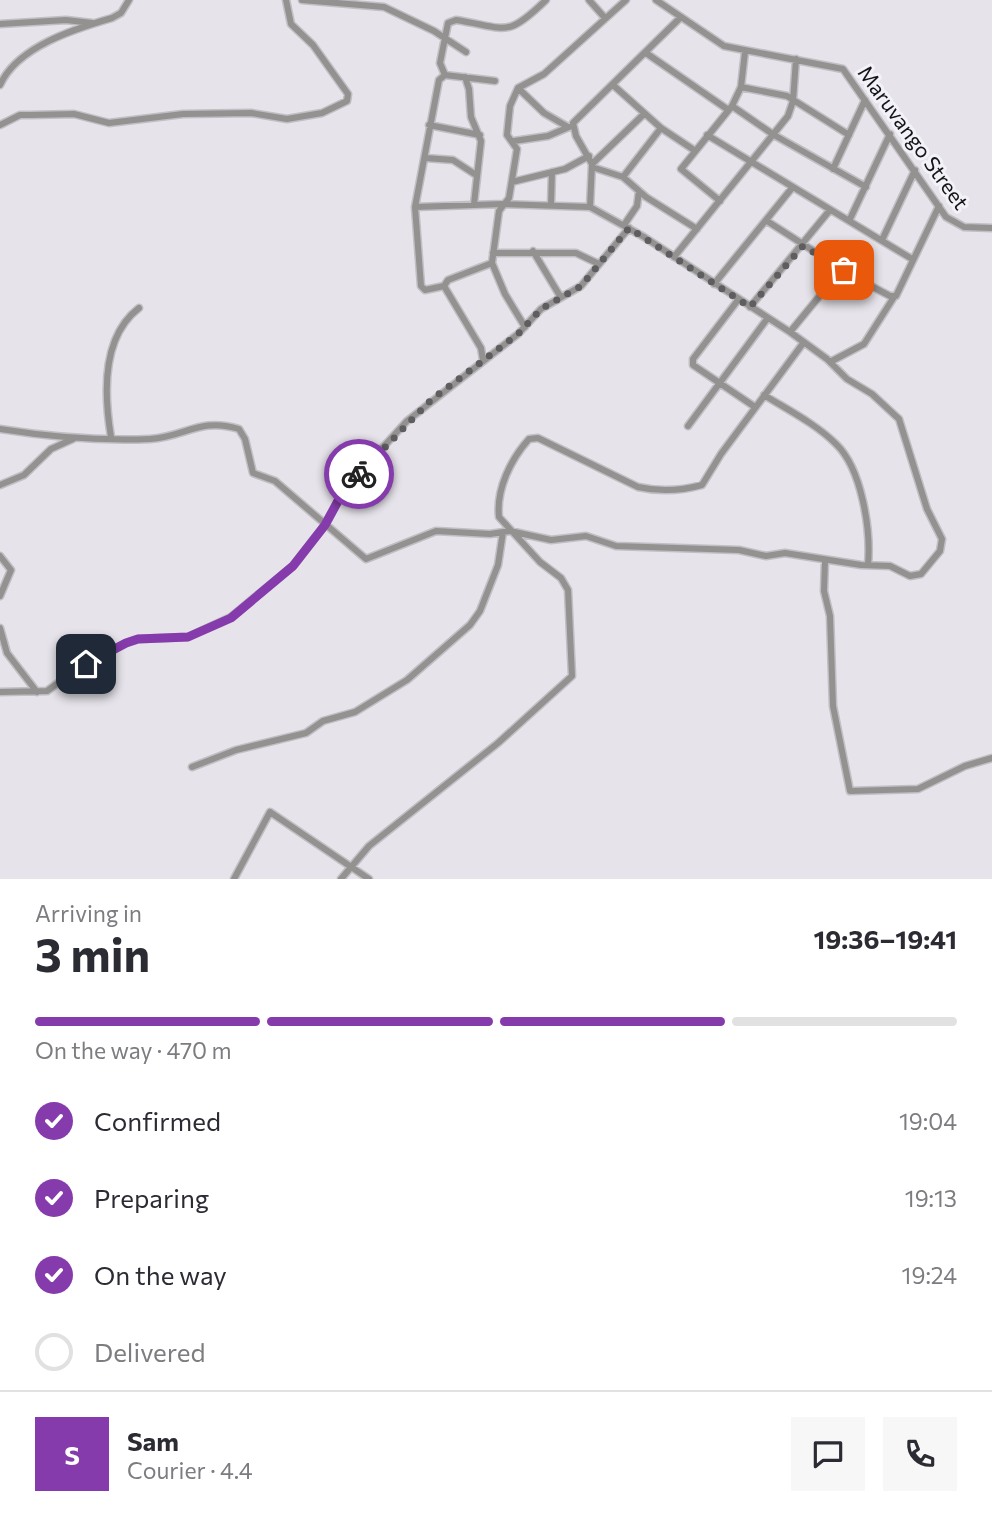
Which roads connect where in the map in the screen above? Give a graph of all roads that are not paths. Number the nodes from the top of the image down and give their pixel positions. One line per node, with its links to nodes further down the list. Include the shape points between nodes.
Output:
1 (129, 0): 10 (street, via 121,13)
2 (286, 0): 29 (street, via 291,24 313,45 348,94 347,101 337,108 306,118 183,114 115,123 74,114 23,115)
3 (302, 0): 12 (street, via 384,6)
4 (546, 0): 12 (street, via 515,27 451,21)
5 (589, 0): 8 (street)
6 (626, 0): 8 (street)
7 (656, 0): 9 (street, Maruvango Street)
8 (606, 18): 24 (street, via 544,74)
9 (680, 18): 14 (street, Maruvango Street, via 724,46); 15 (street)
10 (94, 23): 11 (street); 18 (street, via 35,51)
11 (0, 24)
12 (444, 38): 13 (street); 17 (street, via 440,66)
13 (466, 52)
14 (746, 52): 16 (street, Maruvango Street); 23 (street)
15 (646, 53): 21 (street); 27 (street)
16 (796, 59): 25 (street, Maruvango Street, via 843,69); 26 (street)
17 (445, 75): 19 (street); 30 (street, via 437,83)
18 (2, 77): 22 (street)
19 (464, 77): 20 (street); 34 (street, via 471,117)
20 (495, 81)
21 (613, 85): 28 (street); 31 (street)
22 (0, 86)
23 (741, 87): 26 (street); 27 (street)
24 (518, 88): 31 (street, via 544,113); 38 (street, via 507,128 508,138)
25 (865, 100): 33 (street, Maruvango Street); 37 (street)
26 (793, 101): 36 (street); 37 (street)
27 (729, 108): 35 (street); 36 (street)
28 (644, 114): 32 (street); 43 (street)
29 (0, 125)
30 (429, 125): 34 (street); 41 (street)
31 (570, 127): 38 (street); 40 (street)
32 (661, 128): 39 (street); 48 (street)
33 (890, 134): 45 (street, Maruvango Street); 50 (street)
34 (480, 135): 47 (street)
35 (707, 135): 39 (street); 42 (street)
36 (774, 135): 42 (street); 44 (street)
37 (849, 135): 44 (street)
38 (514, 141): 49 (street)
39 (694, 150): 53 (street, via 681,172)
40 (589, 156): 43 (street); 46 (street)
41 (425, 158): 47 (street, via 453,160); 58 (street)
42 (751, 163): 51 (street); 53 (street)
43 (592, 165): 48 (street); 59 (street)
44 (833, 169): 50 (street)
45 (915, 170): 57 (street, Maruvango Street); 66 (street)
46 (552, 172): 49 (street); 56 (street)
47 (476, 175): 54 (street)
48 (623, 177): 52 (street)
49 (512, 182): 55 (street)
50 (866, 187): 61 (street)
51 (792, 188): 60 (street); 62 (street)
52 (639, 191): 63 (street); 65 (street)
53 (720, 201): 65 (street)
54 (474, 204): 55 (street); 58 (street)
55 (503, 204): 56 (street); 69 (street)
56 (551, 205): 59 (street)
57 (939, 206): 64 (street, Maruvango Street, via 955,224); 71 (street)
58 (415, 207): 76 (street, via 421,286 425,290)
59 (590, 207): 63 (street)
60 (830, 210): 61 (street); 67 (street)
61 (850, 219): 66 (street)
62 (767, 222): 67 (street); 75 (street)
63 (626, 227): 70 (street); 73 (street)
64 (992, 228)
65 (697, 229): 70 (street)
66 (882, 240): 71 (street)
67 (803, 246): 74 (street); 80 (street)
68 (533, 251): 69 (street); 73 (street, via 576,253); 77 (street)
69 (493, 253): 72 (street)
70 (674, 257): 75 (street)
71 (912, 259): 78 (street)
72 (492, 263): 76 (street, via 448,280); 83 (street)
73 (599, 264): 77 (street, via 581,286)
74 (844, 270): 78 (street); 84 (street)
75 (714, 284): 79 (street)
76 (444, 286): 86 (street, via 481,348)
77 (560, 296): 83 (street)
78 (894, 297): 87 (street, via 864,344)
79 (738, 300): 80 (street); 88 (street, via 693,359 693,365)
80 (750, 307): 82 (street)
81 (139, 308): 93 (street, via 118,332 108,370 104,396)
82 (767, 319): 84 (street); 88 (street)
83 (525, 327): 86 (street)
84 (790, 332): 85 (street)
85 (804, 342): 87 (street); 89 (street)
86 (483, 360): 96 (street, via 386,443 344,490)
87 (830, 362): 100 (street, via 899,419 927,509 942,540 940,551 915,577 890,566)
88 (719, 382): 90 (street); 91 (street)
89 (764, 395): 90 (street); 100 (street, via 835,442 849,460 870,538)
90 (755, 407): 97 (street, via 705,483 684,490 638,487 538,438 529,439 508,471 501,492 499,517)
91 (688, 426)
92 (0, 429): 94 (street)
93 (111, 437): 94 (street); 96 (street, via 153,439 199,424 239,429 253,473 275,481 312,516)
94 (73, 439): 95 (street, via 51,449 24,475)
95 (0, 485)
96 (328, 521): 97 (street, via 366,559 436,531); 104 (street, via 293,566 231,618 188,637 126,643 47,691)
97 (506, 531): 99 (street, via 551,540 586,536 616,546 739,550 766,556 785,553); 106 (street, via 480,611 407,680 355,712 323,721 306,733 236,750); 107 (street, via 561,578 568,590 572,676)
98 (0, 556): 101 (street, via 11,570)
99 (825, 560): 100 (street); 105 (street, via 833,706 850,791 918,789)
100 (868, 565)
101 (0, 596)
102 (0, 628): 104 (street, via 7,653)
103 (0, 692): 104 (street)
104 (37, 692)
105 (992, 758)
106 (192, 767)
107 (350, 865): 108 (street, via 270,812); 109 (street); 110 (street)
108 (234, 879)
109 (341, 879)
110 (369, 879)

